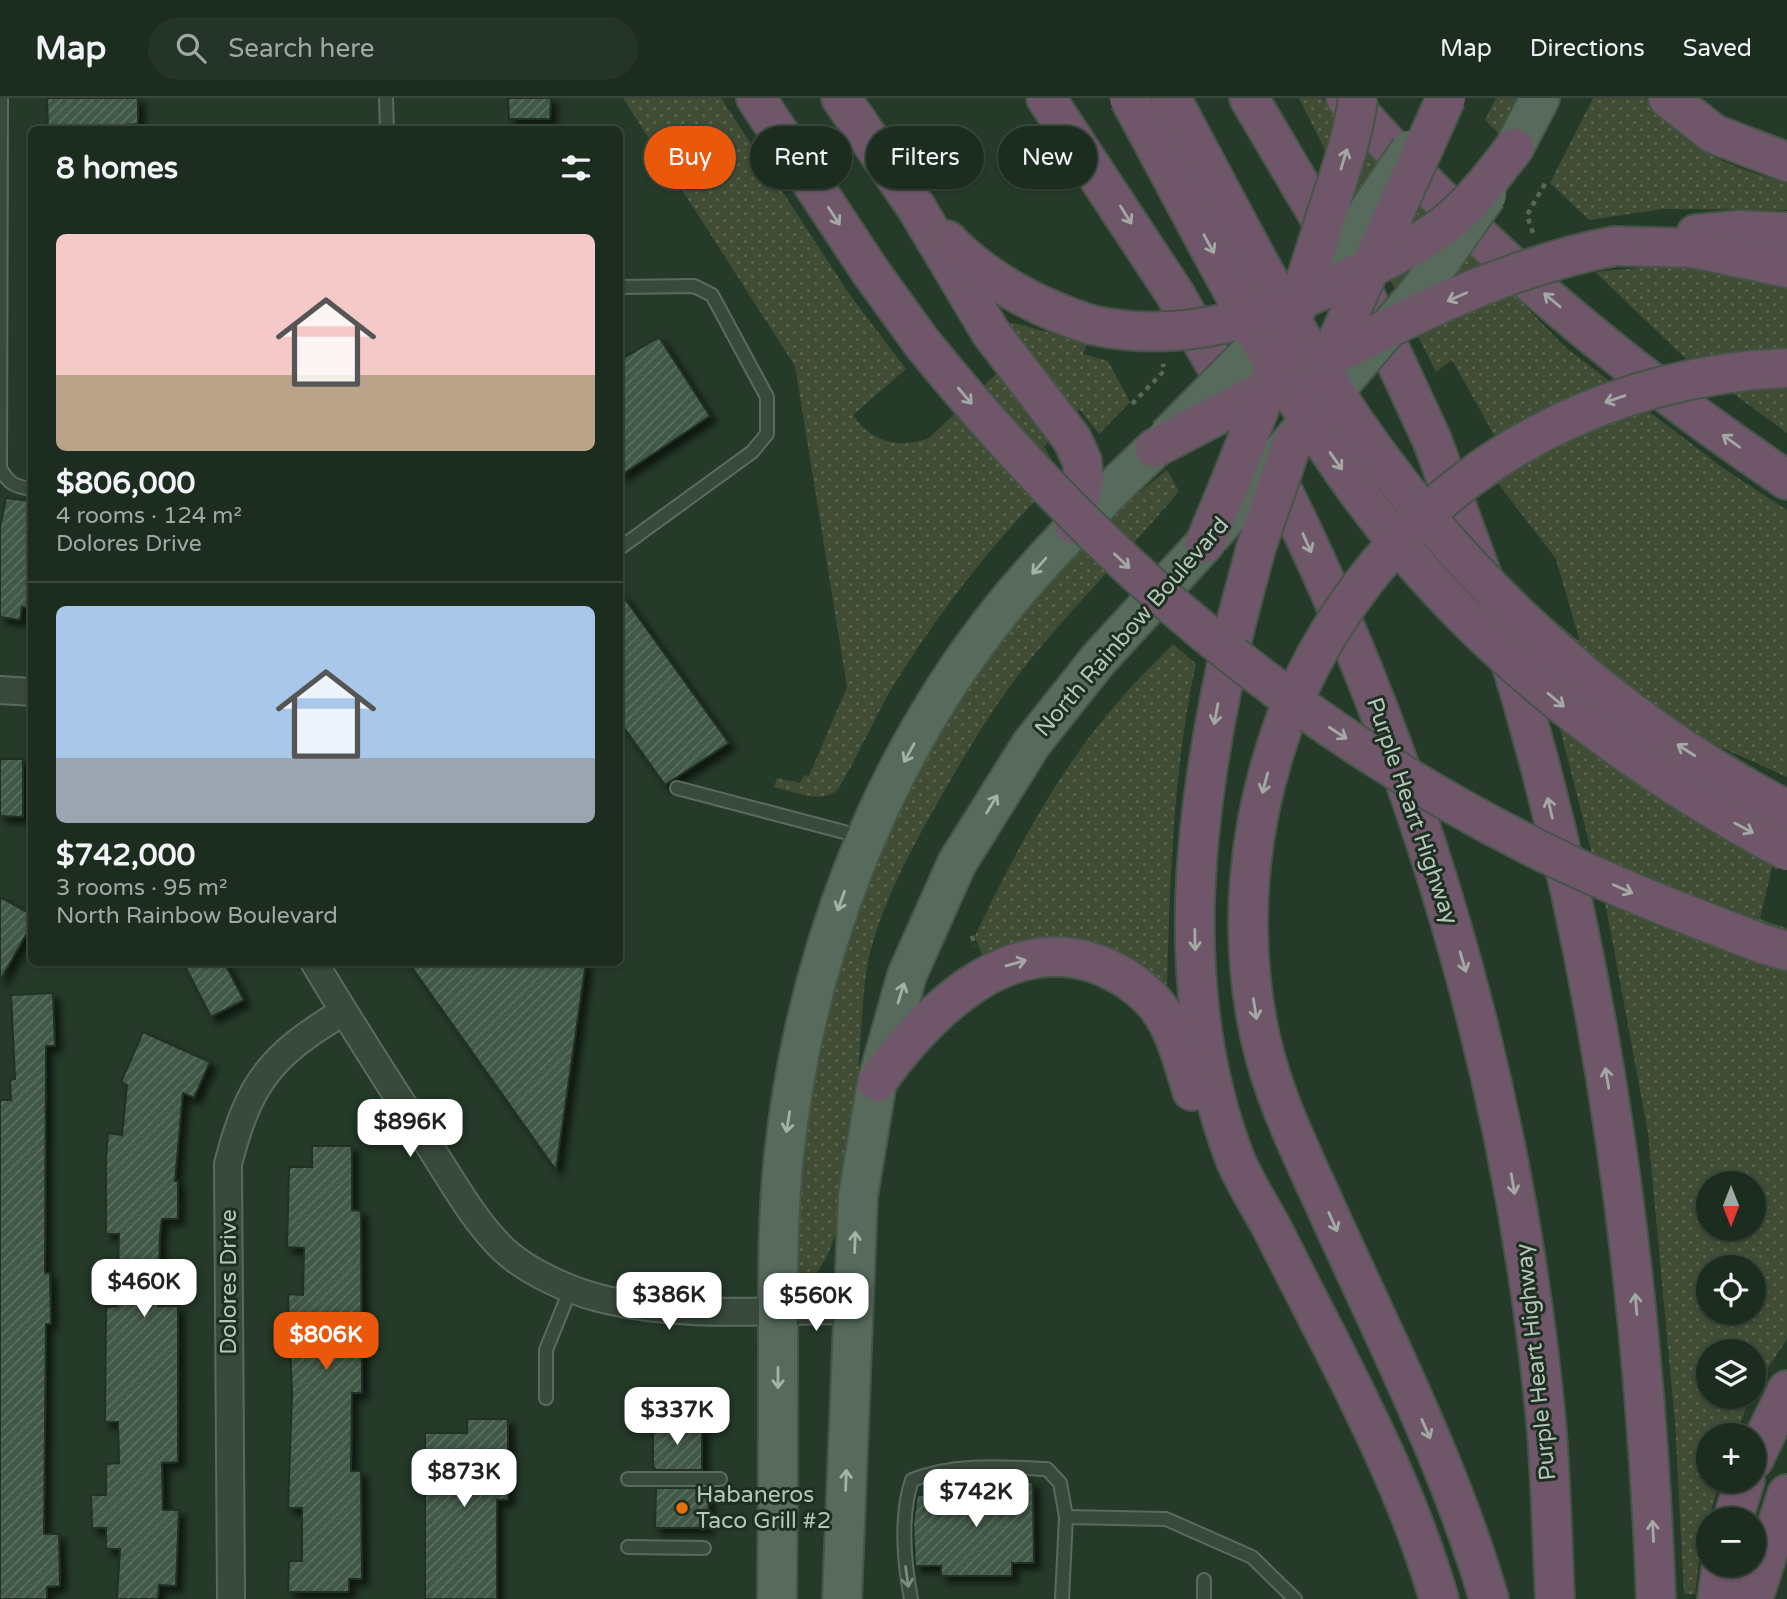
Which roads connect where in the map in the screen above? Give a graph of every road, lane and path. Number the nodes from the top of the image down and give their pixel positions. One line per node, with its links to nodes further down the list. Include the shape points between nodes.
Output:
1 (1, 98): 37 (lane, via 0,468 7,481)
2 (386, 98): 14 (lane)
3 (756, 98): 47 (highway, one-way to 47, bridge, via 922,343 1011,449 1096,537 1199,628 1305,711 1430,791 1538,850 1628,891)
4 (841, 98): 20 (highway)
5 (1046, 98): 75 (highway, Purple Heart Highway, one-way to 75, via 1175,294 1249,424 1334,603 1421,827 1480,1029 1518,1212 1546,1420)
6 (1129, 98): 46 (highway, one-way to 46, bridge, via 1301,408 1349,480 1409,556 1489,639 1588,725 1681,792)
7 (1171, 98): 44 (highway, one-way to 7, bridge, via 1678,745 1605,692 1506,603 1435,528 1324,376)
8 (1249, 98): 76 (highway, one-way to 8, via 1636,1294 1613,1114 1583,950 1530,727 1470,538 1411,393 1365,295)
9 (1346, 98): 36 (highway, one-way to 9, via 1634,368 1517,271 1405,165)
10 (1358, 98): 27 (highway, one-way to 10, bridge)
11 (1445, 98): 24 (highway, bridge); 27 (main road, bridge, via 1376,203)
12 (1541, 98): 15 (main road, North Rainbow Boulevard)
13 (1668, 98): 16 (highway, via 1700,126)
14 (387, 126)
15 (1514, 148): 24 (highway, bridge, via 1449,221); 28 (main road, North Rainbow Boulevard, bridge, via 1438,267)
16 (1747, 149): 17 (highway); 18 (highway)
17 (1787, 149)
18 (1787, 162)
19 (1547, 180): 22 (path, via 1527,215)
20 (916, 207): 27 (highway, bridge, via 980,269 1036,303 1092,325 1142,332 1200,330); 38 (highway, via 991,332 1076,445 1084,479)
21 (1787, 232): 23 (highway, via 1717,232)
22 (1533, 233)
23 (1615, 246): 25 (highway, via 1682,247); 28 (highway, one-way to 28, bridge, via 1520,271)
24 (1372, 267): 27 (highway, bridge); 29 (highway, bridge)
25 (1787, 268)
26 (623, 287): 40 (lane, via 694,286 712,295 767,397 768,424 767,434 752,452)
27 (1300, 301): 32 (highway, bridge); 35 (main road, bridge)
28 (1388, 328): 29 (highway, bridge); 34 (main road, North Rainbow Boulevard, bridge)
29 (1330, 357): 32 (highway, bridge); 34 (highway, bridge)
30 (1163, 359): 33 (path, via 1164,371)
31 (1770, 369): 74 (highway, one-way to 74, bridge, via 1674,382 1614,399 1545,430 1476,472 1418,522 1363,582 1320,648 1286,718 1262,795 1251,856 1248,939 1260,1035 1283,1111 1429,1436)
32 (1270, 387): 35 (highway, bridge); 39 (highway, bridge)
33 (1132, 404)
34 (1293, 441): 39 (main road, North Rainbow Boulevard, bridge); 51 (highway, one-way to 51, bridge, via 1256,548 1210,740 1200,814 1195,913 1197,990 1208,1065 1237,1162)
35 (1155, 448): 38 (main road)
36 (1787, 480)
37 (28, 488)
38 (1074, 525): 45 (main road, one-way to 45, via 1001,611 954,677 902,765)
39 (1205, 543): 50 (main road, North Rainbow Boulevard, one-way to 39, via 921,939 957,863 1002,787 1064,701)
40 (623, 546)
41 (0, 691): 42 (street)
42 (28, 692)
43 (677, 788): 45 (lane)
44 (1787, 810)
45 (867, 838): 53 (main road, one-way to 53, via 816,981 796,1072 784,1157)
46 (1787, 851)
47 (1775, 947)
48 (316, 966): 49 (street)
49 (343, 1012): 52 (street, via 486,1230 506,1252); 67 (street, Dolores Drive, via 298,1039 261,1079 240,1117 228,1164)
50 (877, 1082): 51 (highway, one-way to 51, via 920,1031 974,983 998,969 1058,957 1114,971 1141,990 1170,1027 1216,1160); 54 (main road, North Rainbow Boulevard, one-way to 50, via 858,1196)
51 (1292, 1272): 73 (highway, via 1404,1497)
52 (572, 1287): 53 (street, via 636,1305); 56 (lane, via 546,1350)
53 (778, 1310): 54 (street); 66 (main road, one-way to 66)
54 (853, 1310): 68 (main road, North Rainbow Boulevard, one-way to 54)
55 (1787, 1390): 57 (highway)
56 (546, 1398)
57 (1766, 1434)
58 (628, 1479): 59 (lane)
59 (720, 1479)
60 (1787, 1494): 78 (highway)
61 (1066, 1517): 69 (lane, one-way to 69, via 1060,1483 1047,1469 952,1469 912,1480 907,1494 905,1566); 70 (lane); 72 (lane, via 1166,1519 1252,1557)
62 (628, 1547): 63 (lane)
63 (704, 1548)
64 (1721, 1577): 77 (highway)
65 (1203, 1580): 71 (lane)
66 (778, 1598)
67 (231, 1599)
68 (842, 1599)
69 (911, 1599)
70 (1062, 1599)
71 (1204, 1599)
72 (1295, 1599)
73 (1439, 1599)
74 (1489, 1599)
75 (1555, 1599)
76 (1656, 1599)
77 (1717, 1599)
78 (1754, 1599)

